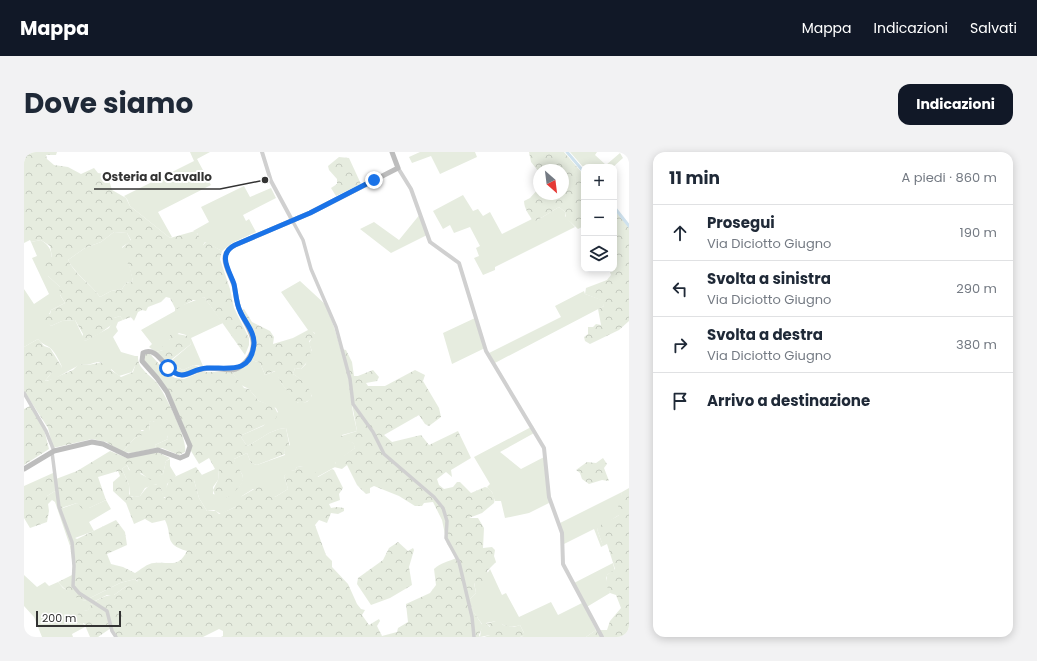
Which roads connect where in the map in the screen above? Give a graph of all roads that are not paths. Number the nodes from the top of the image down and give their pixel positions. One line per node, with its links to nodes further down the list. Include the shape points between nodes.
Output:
1 (262, 152): 4 (street, via 271,181)
2 (392, 152): 3 (main road)
3 (398, 168): 4 (main road); 10 (street, via 411,189 430,242 459,263 486,351 542,442 549,497 562,533 563,564)
4 (292, 220): 6 (main road, via 231,247 225,254 238,306 254,340 252,352 245,363 235,369 205,368 188,375 180,375 173,372 153,352 147,351 142,355 144,364 167,392 190,446 187,455 180,458 158,450 128,456 103,444 92,442); 9 (street, via 303,240 311,269 336,327 350,379 352,404 373,432 384,454 443,508 447,521 446,538 459,562)
5 (24, 393): 6 (street, via 46,431)
6 (53, 451): 7 (main road); 8 (street, via 59,508 72,542 73,586 107,611)
7 (24, 468)
8 (116, 637)
9 (474, 637)
10 (602, 637)

